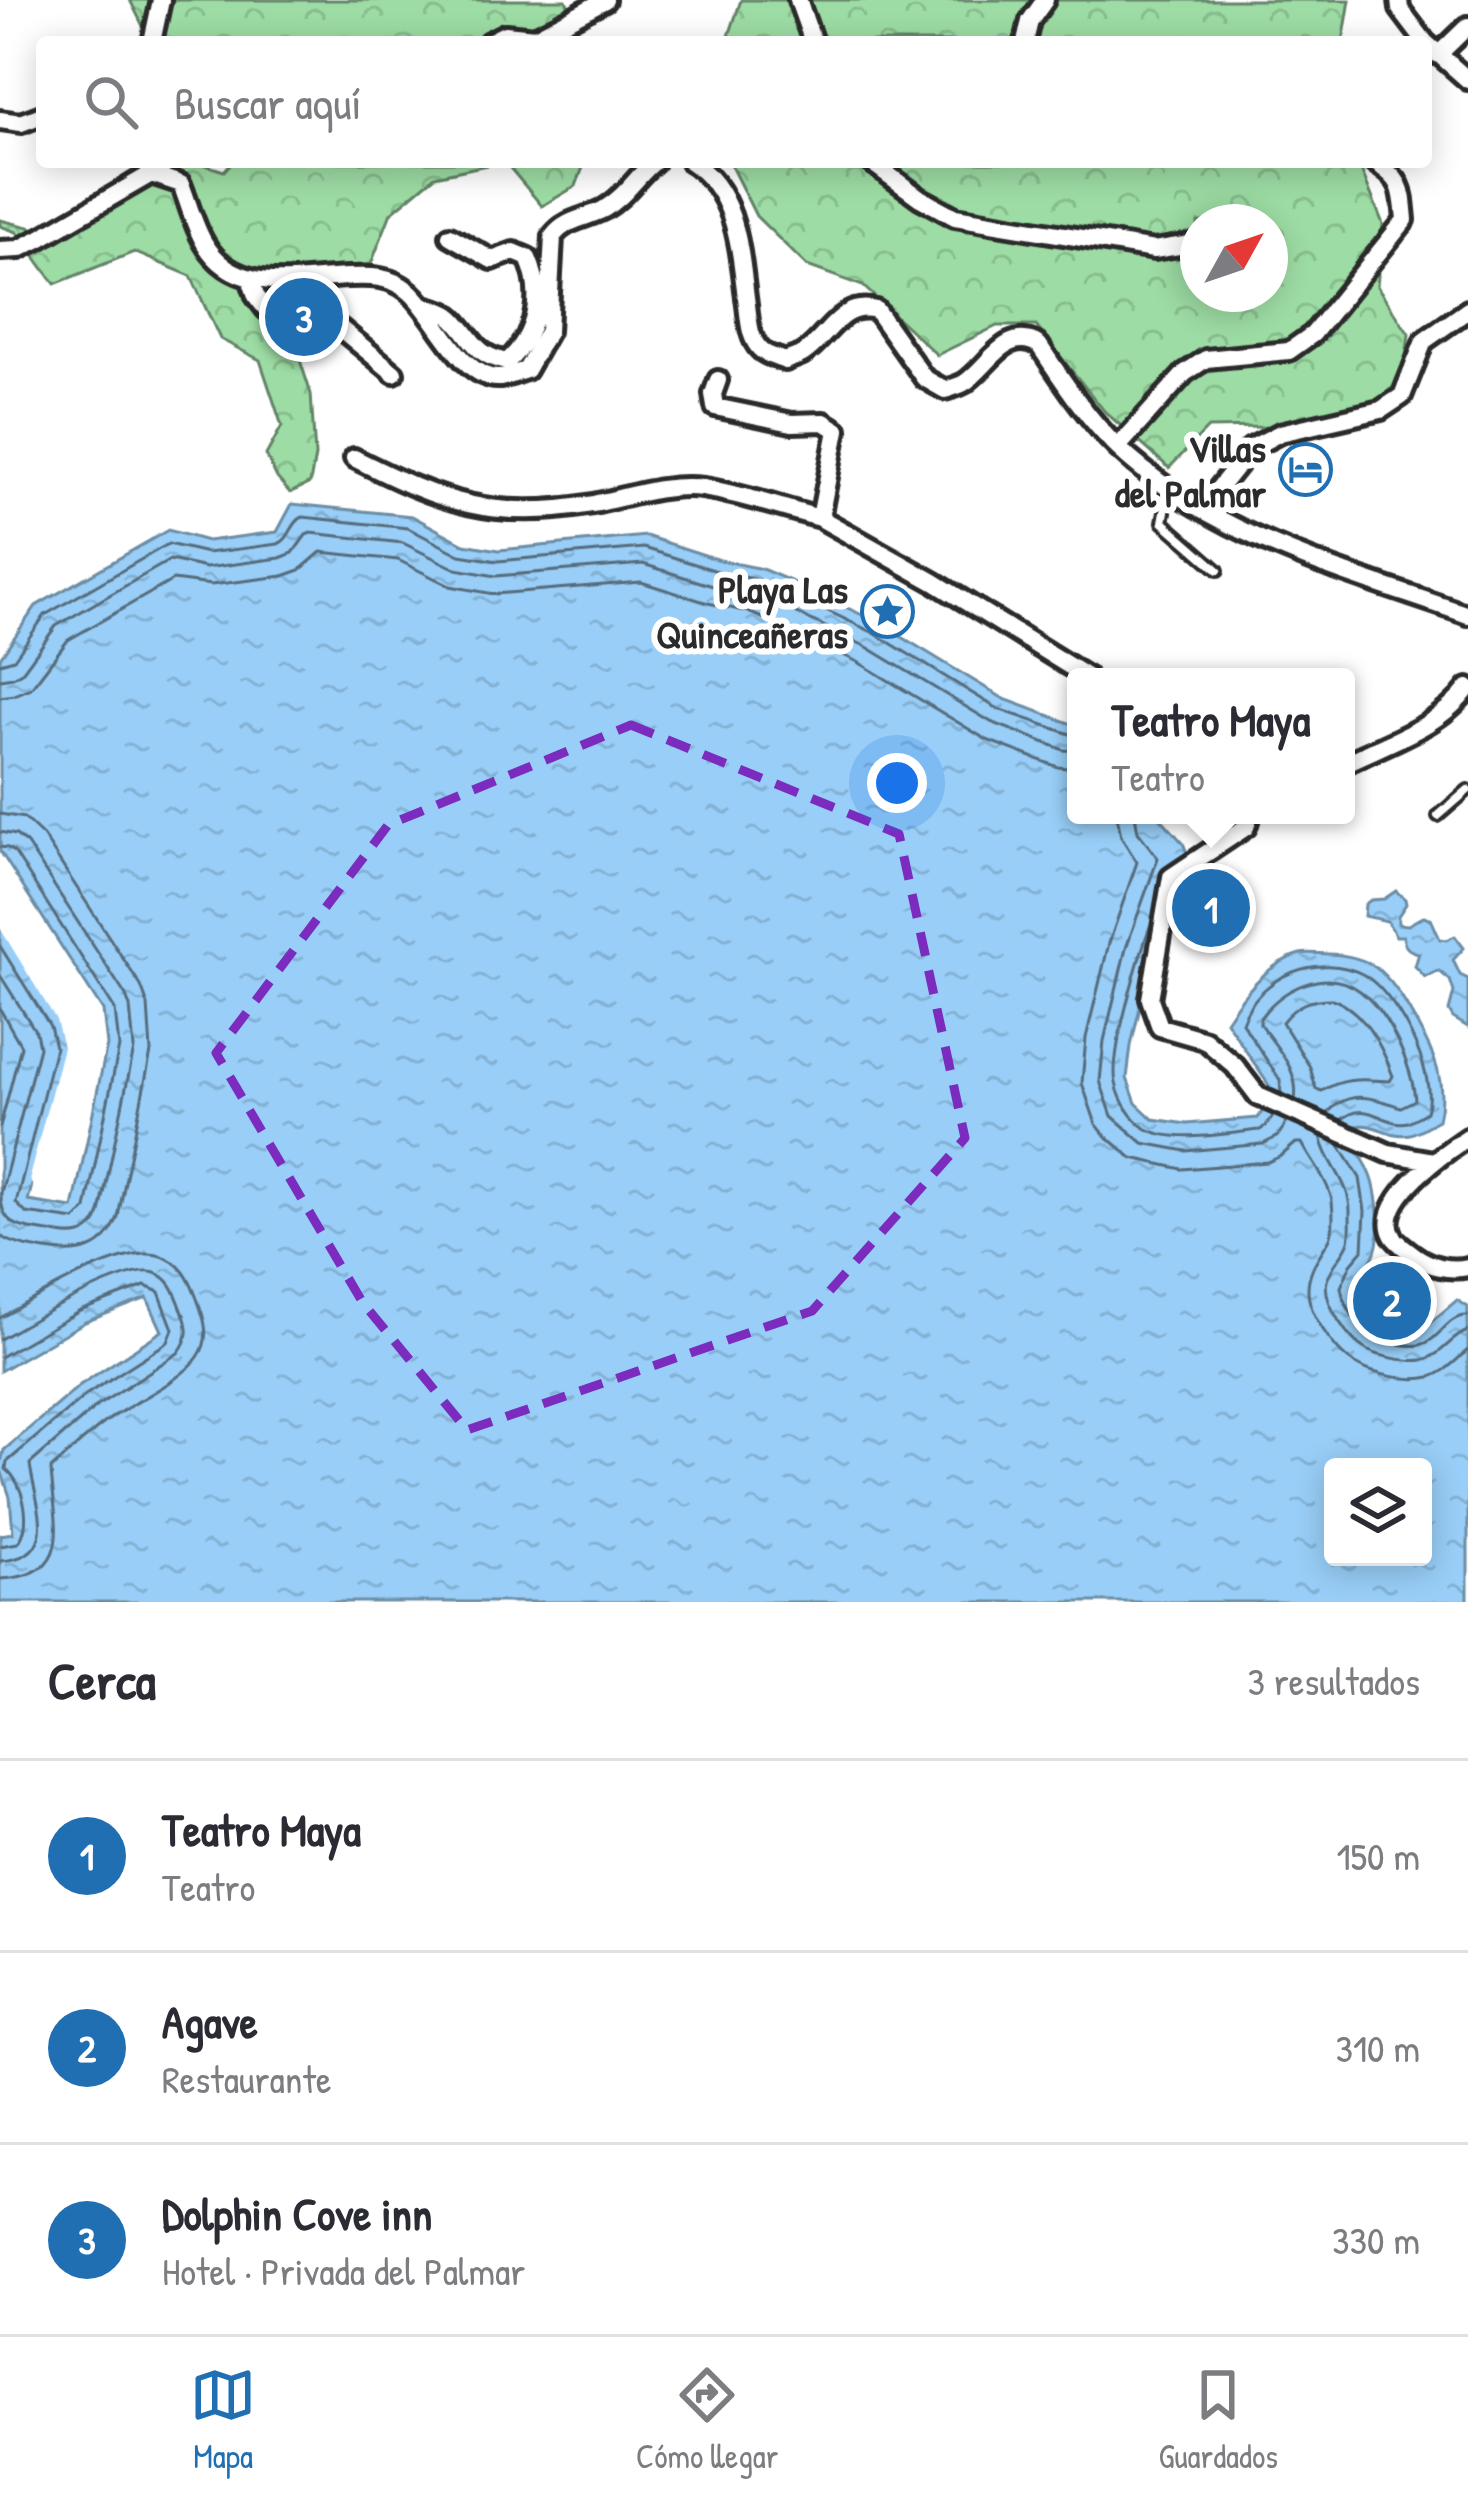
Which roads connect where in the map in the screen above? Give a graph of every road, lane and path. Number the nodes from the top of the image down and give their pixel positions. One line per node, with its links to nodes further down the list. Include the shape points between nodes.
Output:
1 (160, 0): 7 (street)
2 (605, 0): 8 (street)
3 (798, 0): 9 (street)
4 (1045, 0): 10 (street)
5 (1399, 0): 11 (street)
6 (1468, 26): 12 (street)
7 (153, 36)
8 (539, 36)
9 (811, 36)
10 (1026, 36)
11 (1421, 36)
12 (1432, 46)
13 (1432, 49): 14 (street)
14 (1468, 80)
15 (36, 118): 16 (street)
16 (0, 120)
17 (648, 168): 25 (street, via 620,199 562,224 553,236 548,331 526,370 497,379 479,373)
18 (700, 168): 29 (street, via 733,216 751,333 761,351 785,361 804,353 863,307 876,310 924,378 945,390 1028,339)
19 (879, 168): 22 (street, via 955,217 1154,250)
20 (1383, 168): 29 (street, via 1402,188 1405,220 1313,334 1289,351 1206,359)
21 (450, 236): 25 (street, via 492,260 514,252 528,258 536,312 507,362 475,347 450,314)
22 (1180, 246)
23 (0, 250): 24 (street, via 39,239 151,174 181,184 212,255)
24 (251, 281): 25 (street, via 387,278); 27 (street, via 266,309 341,329)
25 (424, 306)
26 (1468, 310): 32 (street, via 1424,340 1402,396 1382,410 1280,433 1251,448)
27 (394, 373)
28 (718, 380): 33 (street, via 716,407 836,430)
29 (1118, 447): 31 (street)
30 (354, 458): 33 (street, via 448,500 498,511 700,488)
31 (1169, 489): 32 (street); 34 (lane, via 1163,522)
32 (1203, 508): 35 (street, via 1264,543)
33 (820, 518): 36 (street)
34 (1218, 570)
35 (1468, 615)
36 (1073, 668)
37 (1468, 688): 38 (street, via 1443,714)
38 (1355, 759)
39 (1468, 790): 40 (lane)
40 (1438, 816)
41 (1247, 824): 43 (street, via 1171,877 1150,998 1160,1027 1205,1040 1258,1096 1388,1153)
42 (1468, 1137): 43 (street)
43 (1433, 1161): 44 (street, via 1394,1202 1393,1236 1417,1258)
44 (1468, 1267)

